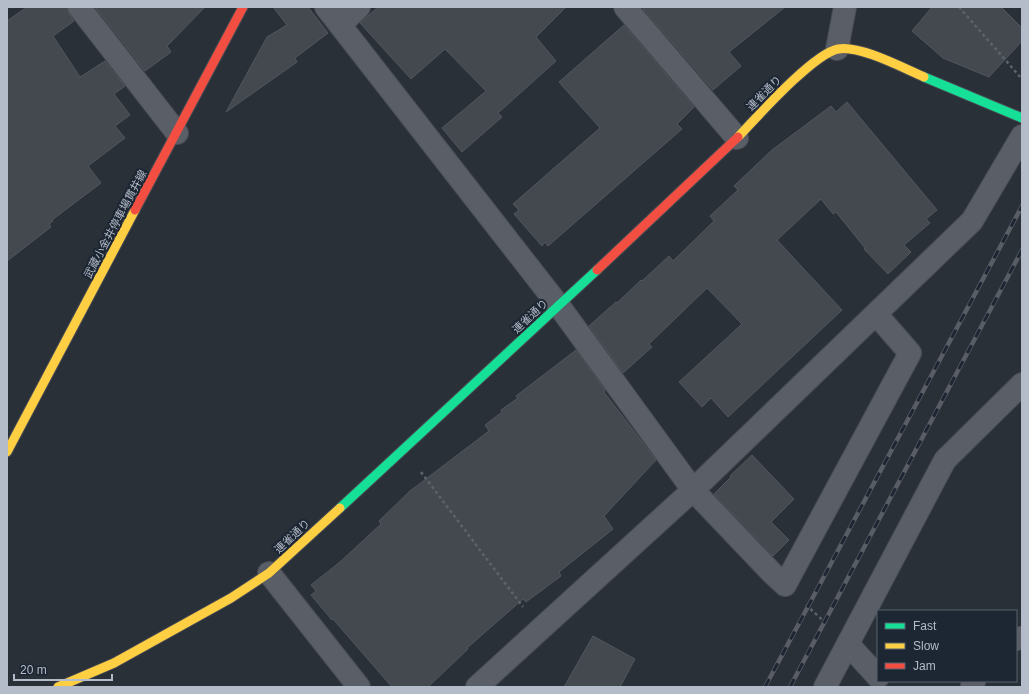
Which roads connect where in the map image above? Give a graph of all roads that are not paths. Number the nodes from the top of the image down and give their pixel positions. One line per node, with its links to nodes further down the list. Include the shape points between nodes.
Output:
1 (79, 7): 10 (street)
2 (243, 7): 10 (main road, 武蔵小金井停車場貫井線)
3 (326, 7): 7 (street)
4 (359, 7): 7 (street)
5 (625, 7): 12 (street)
6 (845, 7): 8 (street)
7 (340, 25): 13 (street)
8 (837, 49): 9 (main road, via 868,53); 12 (main road, 連雀通り, via 808,67)
9 (1022, 118)
10 (176, 133): 16 (main road, 武蔵小金井停車場貫井線)
11 (1022, 136): 14 (street, via 972,221)
12 (737, 138): 13 (main road, 連雀通り)
13 (559, 306): 17 (street); 18 (main road, 連雀通り)
14 (876, 314): 17 (street); 17 (street, via 910,353 785,585)
15 (1022, 384): 19 (street, via 945,460)
16 (7, 452)
17 (693, 490): 23 (street)
18 (269, 573): 21 (main road, 連雀通り, via 231,598 120,659); 22 (street)
19 (848, 644): 20 (street); 24 (street)
20 (877, 676)
21 (58, 687)
22 (359, 687)
23 (477, 687)
24 (825, 687)

